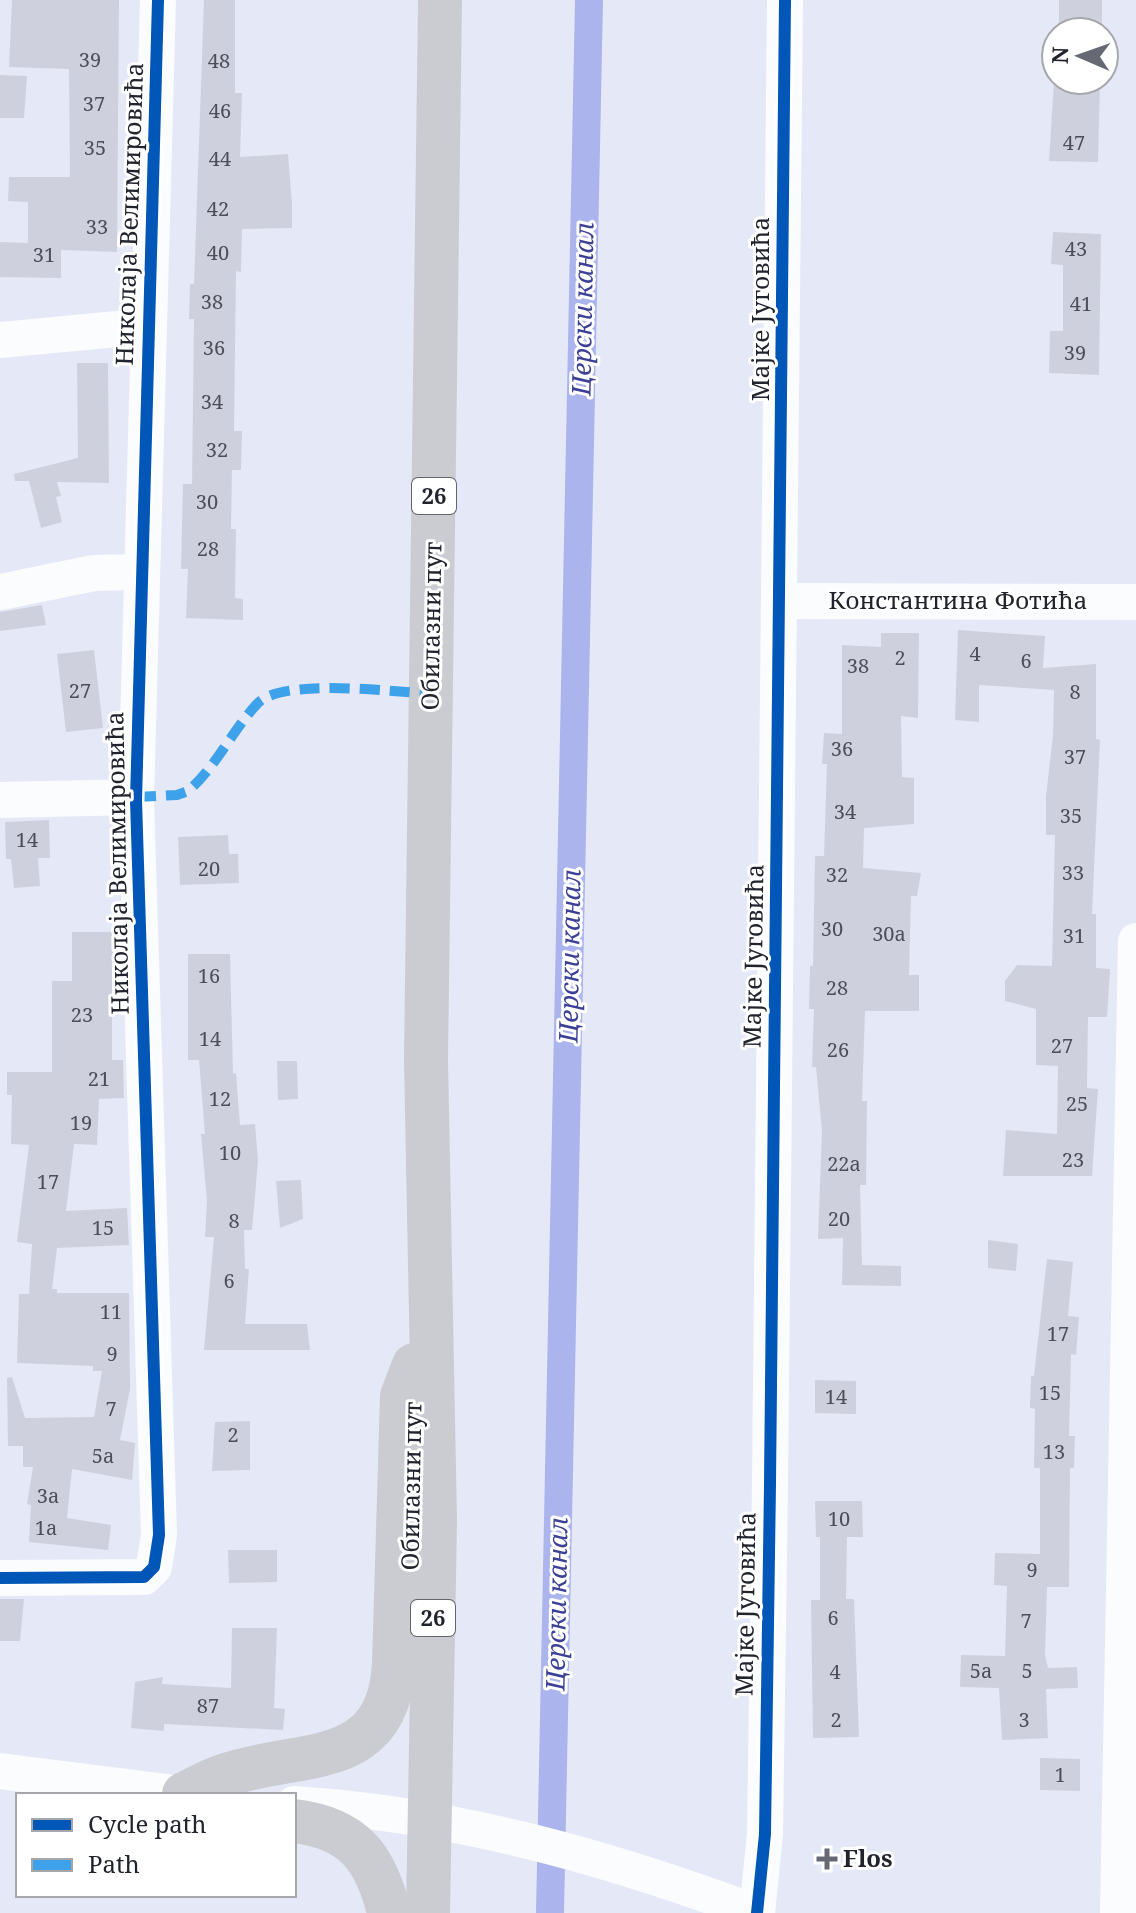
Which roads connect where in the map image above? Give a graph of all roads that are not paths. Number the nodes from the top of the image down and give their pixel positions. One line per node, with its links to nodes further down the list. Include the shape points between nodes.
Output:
1 (158, 0): 4 (street, Николаја Велимировића)
2 (440, 0): 13 (main road, Обилазни пут / 26)
3 (785, 0): 8 (street, Мајке Југовића)
4 (149, 326): 5 (street); 6 (street, Николаја Велимировића)
5 (0, 340)
6 (142, 572): 7 (street, via 94,573); 10 (street, Николаја Велимировића)
7 (0, 592)
8 (781, 601): 9 (street, Константина Фотића); 25 (street, Мајке Југовића, via 765,1834)
9 (1136, 602)
10 (136, 797): 11 (street); 15 (street, Николаја Велимировића, via 157,1555 144,1577)
11 (0, 800)
12 (1136, 941): 26 (street)
13 (426, 1059): 14 (main road, Обилазни пут / 26); 20 (main road, Обилазни пут / 26, via 435,1446)
14 (414, 1365): 18 (main road, via 402,1396 394,1664 387,1705 365,1735 336,1753 223,1775); 20 (main road, Обилазни пут / 26)
15 (0, 1578)
16 (0, 1771): 17 (street)
17 (171, 1793)
18 (191, 1793)
19 (296, 1804): 20 (street)
20 (420, 1818): 23 (main road, Обилазни пут / 26); 24 (main road, Обилазни пут / 26); 25 (street, via 518,1837 646,1872)
21 (296, 1821): 22 (main road, via 350,1838 382,1883)
22 (389, 1913)
23 (405, 1913)
24 (428, 1913)
25 (757, 1913)
26 (1118, 1913)

